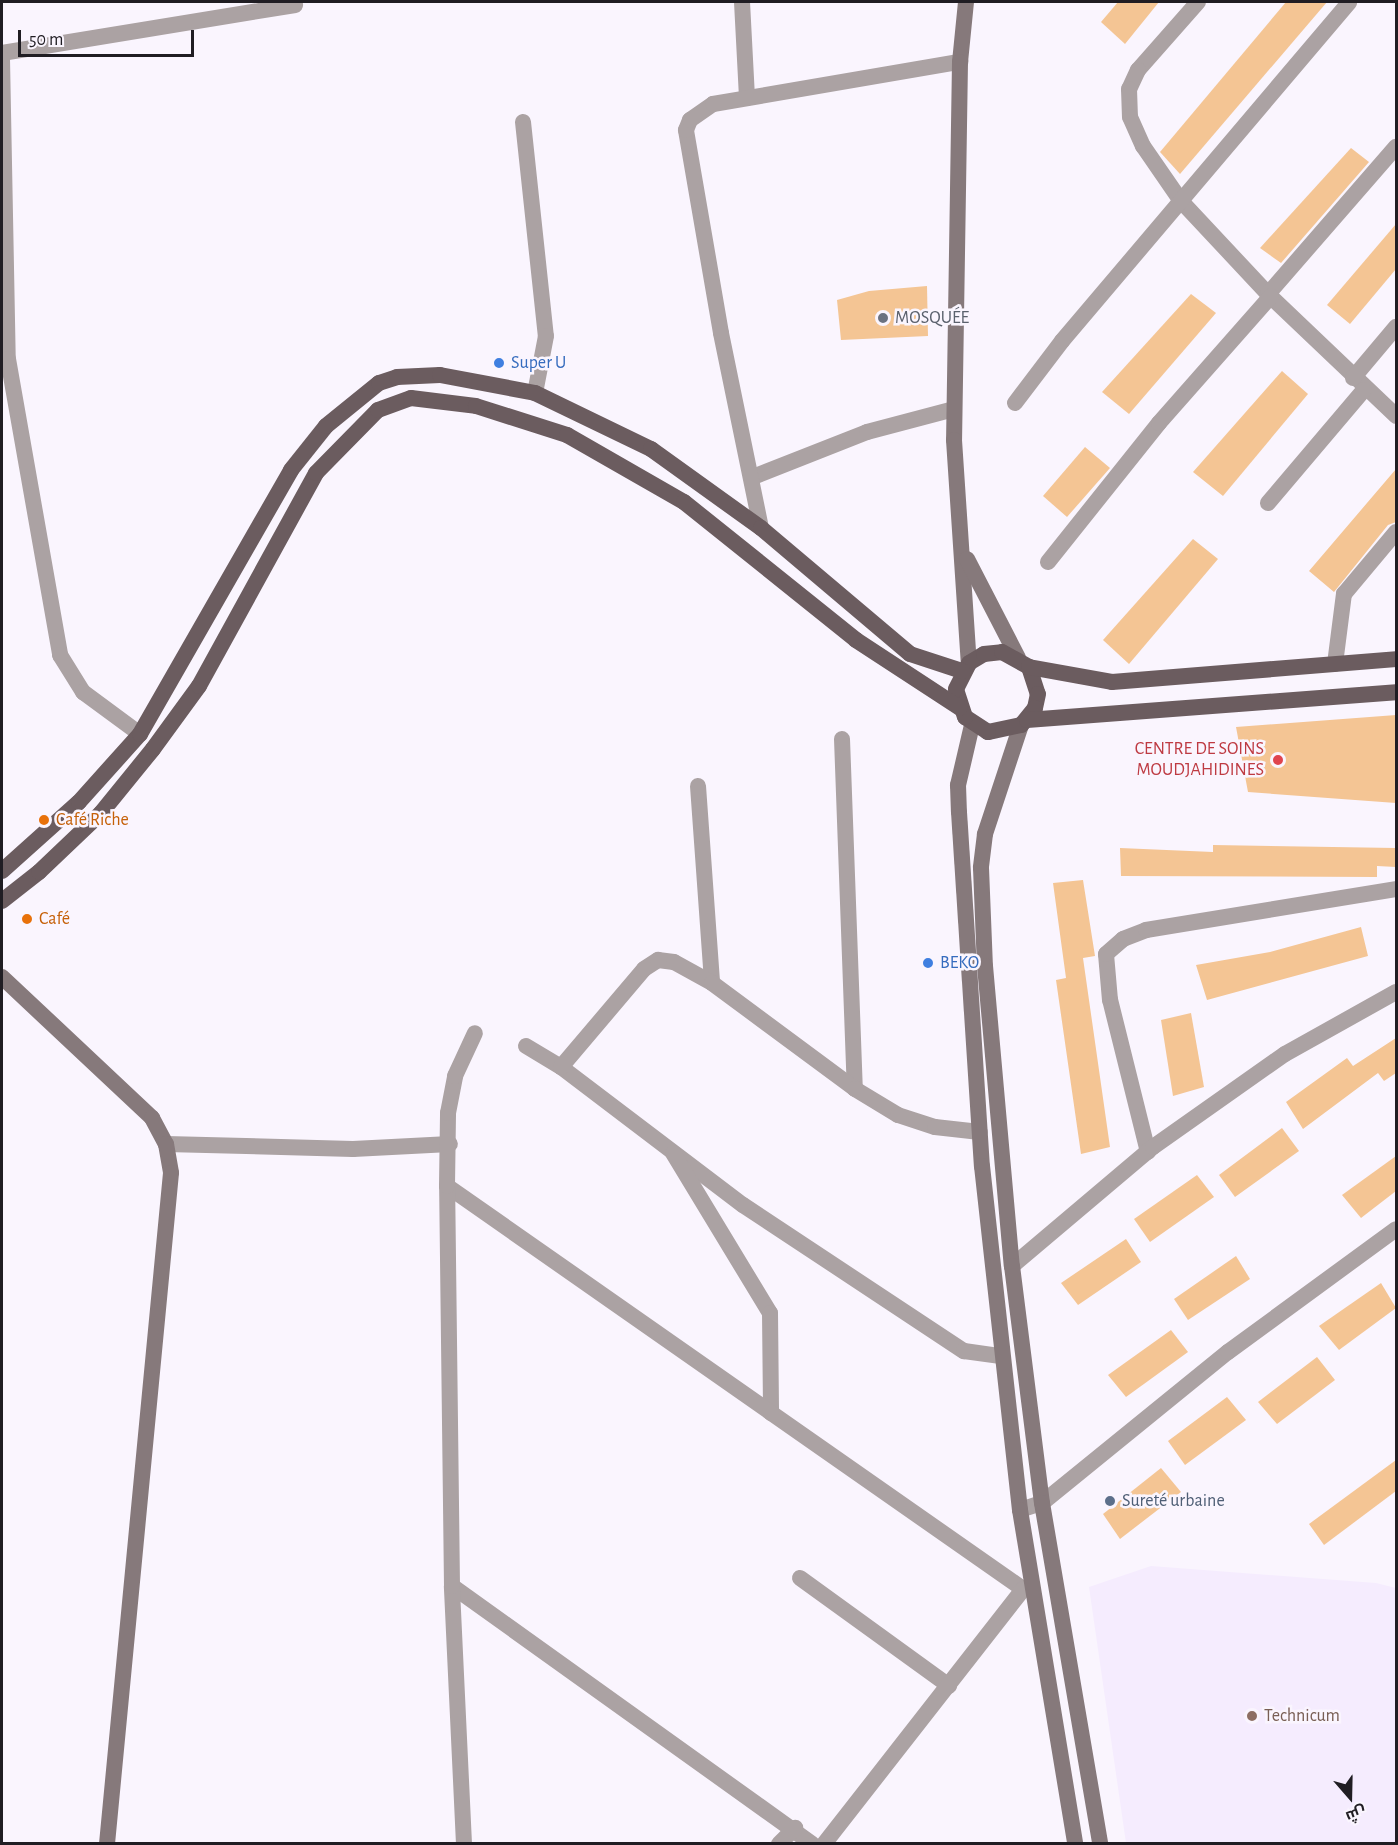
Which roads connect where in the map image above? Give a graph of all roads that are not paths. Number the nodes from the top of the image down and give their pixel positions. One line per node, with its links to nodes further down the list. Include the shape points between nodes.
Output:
1 (742, 2): 9 (street)
2 (966, 2): 8 (main road)
3 (1198, 2): 12 (street, via 1138,70 1129,89 1130,117 1143,146)
4 (1349, 2): 12 (street)
5 (296, 5): 6 (street)
6 (2, 53)
7 (2, 58): 15 (street)
8 (960, 62): 9 (street); 19 (main road)
9 (747, 98): 21 (street, via 703,108 686,130 721,333)
10 (523, 122): 17 (street, via 546,336)
11 (1396, 147): 13 (street)
12 (1181, 201): 13 (street); 18 (street)
13 (1270, 295): 16 (street); 26 (street, via 1159,423)
14 (1396, 327): 16 (street)
15 (5, 360): 35 (street, via 60,655 83,692)
16 (1359, 384): 20 (street); 22 (street)
17 (535, 393): 23 (main road, via 651,449); 35 (main road, via 440,375 397,377 379,383 326,426 291,470)
18 (1015, 403)
19 (954, 409): 21 (street, via 867,432); 25 (main road)
20 (1396, 416)
21 (753, 477): 23 (street)
22 (1268, 503)
23 (761, 528): 30 (main road, via 910,654)
24 (1396, 532): 29 (street, via 1344,594)
25 (964, 553): 28 (main road); 30 (main road)
26 (1048, 562)
27 (1396, 659): 29 (main road)
28 (1023, 662): 29 (main road, via 1112,682); 30 (main road, via 1002,652 984,654); 33 (main road, via 1038,694)
29 (1335, 664)
30 (966, 667): 32 (main road, via 956,689)
31 (1396, 692): 33 (main road)
32 (960, 708): 34 (main road); 40 (main road, via 856,640 684,502 567,435 476,406 411,398 378,410 316,473 199,686 153,749 101,813)
33 (1024, 722): 34 (main road, via 988,732); 55 (main road, via 993,803 981,868 986,978)
34 (972, 724): 48 (main road, via 958,785)
35 (140, 734): 38 (main road, via 79,802)
36 (842, 739): 47 (street)
37 (698, 786): 42 (street)
38 (2, 871)
39 (1396, 889): 52 (street, via 1146,930 1123,939 1106,954 1110,1000)
40 (2, 901)
41 (2, 977): 49 (main road, via 152,1118)
42 (712, 983): 46 (street, via 674,962 658,960 644,969); 47 (street)
43 (1396, 992): 52 (street, via 1285,1054)
44 (475, 1033): 50 (street, via 456,1076 448,1113)
45 (526, 1046): 46 (street)
46 (561, 1066): 51 (street)
47 (855, 1089): 48 (street, via 898,1115 935,1127)
48 (980, 1132): 56 (main road)
49 (166, 1144): 50 (street, via 353,1149); 65 (main road, via 169,1218)
50 (450, 1144): 53 (street)
51 (670, 1147): 56 (street, via 743,1205 964,1351); 57 (street, via 770,1313)
52 (1148, 1152): 55 (street)
53 (447, 1186): 57 (street); 61 (street)
54 (1396, 1229): 58 (street, via 1228,1352)
55 (1012, 1266): 58 (main road)
56 (1001, 1356): 59 (main road)
57 (771, 1413): 62 (street)
58 (1042, 1503): 59 (street); 71 (main road)
59 (1020, 1510): 62 (main road)
60 (800, 1578): 63 (street)
61 (452, 1586): 64 (street); 66 (street)
62 (1027, 1588): 63 (street); 70 (main road)
63 (949, 1686): 69 (street)
64 (795, 1828): 67 (street); 68 (street)
65 (107, 1844)
66 (464, 1844)
67 (779, 1844)
68 (812, 1844)
69 (824, 1844)
70 (1075, 1844)
71 (1100, 1844)

